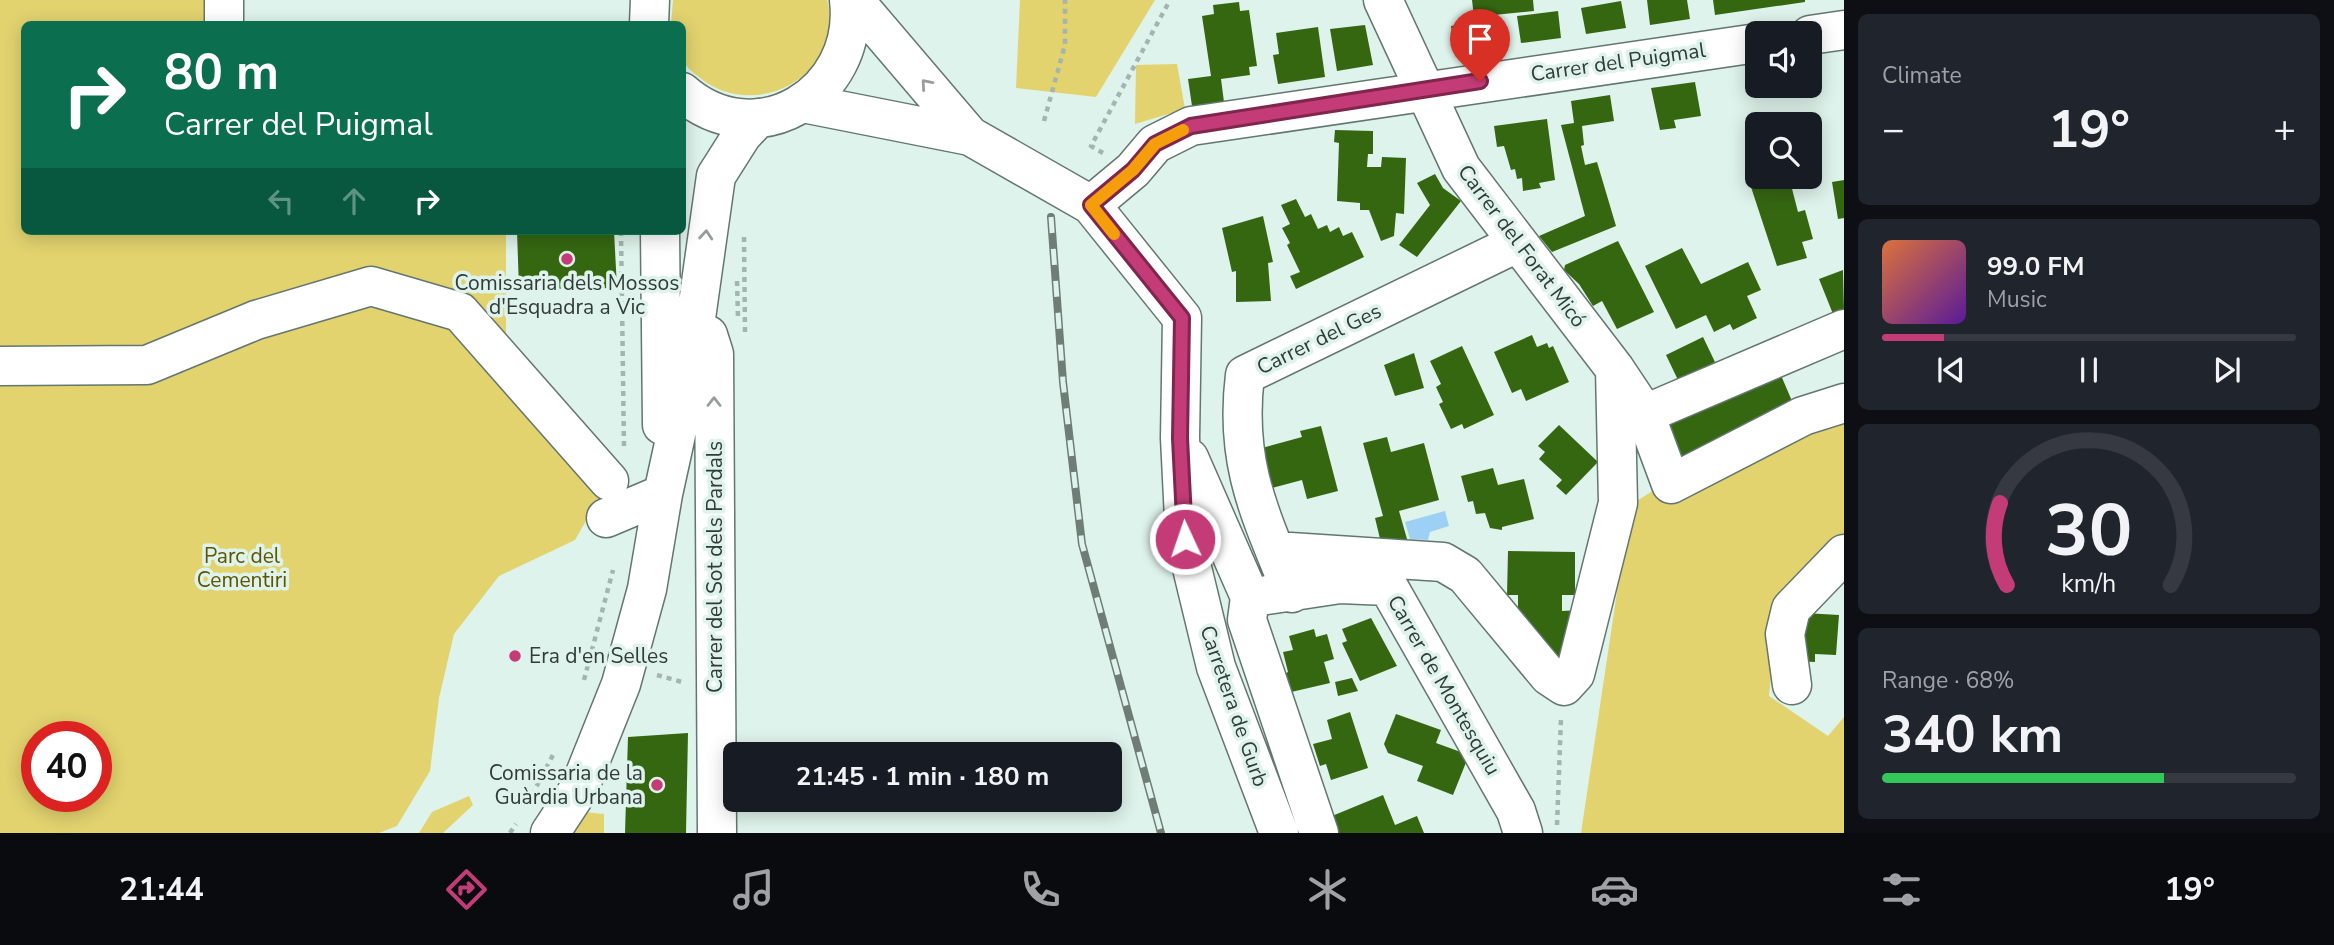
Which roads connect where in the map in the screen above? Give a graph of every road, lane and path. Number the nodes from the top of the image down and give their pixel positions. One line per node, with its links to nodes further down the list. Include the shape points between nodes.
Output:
1 (224, 0): 7 (street)
2 (650, 0): 8 (street)
3 (851, 0): 14 (street, via 849,40 842,60 831,78); 17 (street, Carretera de Gurb, one-way to 3)
4 (1065, 0): 16 (path, via 1065,45)
5 (1170, 0): 18 (path)
6 (1383, 0): 12 (street, Carrer del Forat Micó)
7 (224, 21)
8 (649, 21)
9 (1844, 30): 10 (street)
10 (1822, 33)
11 (1745, 45): 12 (street, Carrer del Puigmal)
12 (1425, 89): 19 (street, Carrer del Puigmal, via 1191,126 1155,144 1133,170); 21 (street, Carrer del Forat Micó, via 1461,168)
13 (686, 95): 15 (street, via 709,110)
14 (803, 103): 15 (street); 17 (street, Carretera de Gurb)
15 (758, 118): 22 (street, one-way to 15, via 716,176)
16 (1044, 121)
17 (970, 136): 19 (street, Carretera de Gurb)
18 (1091, 146)
19 (1091, 205): 28 (street, Carretera de Gurb, via 1182,318)
20 (660, 235): 29 (street)
21 (1517, 243): 25 (street, Carrer del Forat Micó); 30 (street, Carrer del Ges, via 1245,375 1242,445 1255,500)
22 (699, 303): 29 (street, via 687,389); 39 (street, Carrer del Sot dels Pardals, one-way to 22, via 713,354)
23 (1844, 329): 27 (street)
24 (0, 366): 29 (street, via 147,365 256,320 371,286 460,313 608,499)
25 (1615, 369): 27 (street, Carrer del Forat Micó); 37 (street, via 1618,503 1576,674)
26 (1844, 403): 27 (street, Carrer del Forat Micó, via 1803,416 1671,484)
27 (1645, 414)
28 (1180, 438): 33 (street); 40 (street, Carretera de Gurb, via 1185,539 1216,667)
29 (663, 494): 38 (street, via 647,589 621,684 579,789)
30 (1275, 551): 32 (street, Carrer del Ges); 37 (street, via 1443,562 1465,575 1549,676)
31 (1844, 554): 36 (street, via 1791,609 1785,634)
32 (1292, 593): 33 (street, Carrer de Montesquiu); 42 (street, Carrer de Montesquiu, via 1340,584 1388,586 1516,811)
33 (1250, 597): 41 (street, via 1247,620)
34 (647, 673): 35 (path)
35 (687, 683)
36 (1792, 685)
37 (1564, 687): 43 (path)
38 (550, 833)
39 (716, 833)
40 (1279, 833)
41 (1319, 833)
42 (1523, 833)
43 (1557, 833)

